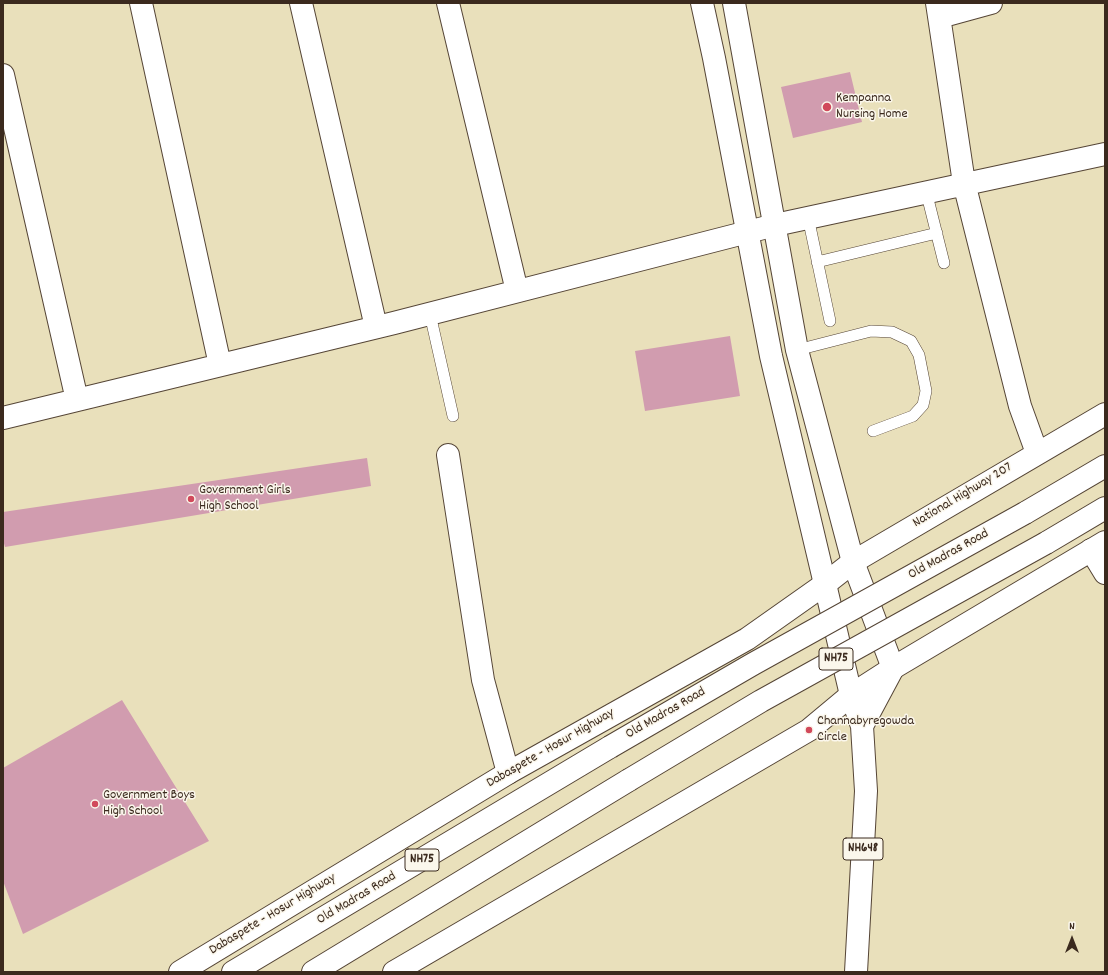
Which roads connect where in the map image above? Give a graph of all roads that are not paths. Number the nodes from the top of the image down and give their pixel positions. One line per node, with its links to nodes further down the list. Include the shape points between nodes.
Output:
1 (141, 3): 23 (main road)
2 (301, 3): 21 (main road)
3 (448, 3): 18 (main road)
4 (702, 3): 14 (main road)
5 (734, 3): 13 (main road)
6 (991, 3): 7 (main road)
7 (939, 10): 10 (main road)
8 (3, 75): 24 (main road)
9 (1105, 154): 10 (main road)
10 (964, 183): 11 (main road); 29 (main road, via 1020,406)
11 (926, 191): 12 (main road); 15 (lane)
12 (808, 218): 13 (main road); 16 (lane)
13 (775, 225): 14 (main road); 22 (main road)
14 (749, 232): 18 (main road); 36 (main road, via 772,356)
15 (937, 233): 16 (lane); 17 (lane)
16 (817, 262): 20 (lane)
17 (944, 263)
18 (517, 291): 19 (main road)
19 (430, 314): 21 (main road); 26 (lane)
20 (830, 321)
21 (376, 327): 23 (main road)
22 (797, 350): 28 (lane, via 871,331 892,332 911,341 919,355 926,391 923,404 913,416); 34 (main road)
23 (220, 365): 24 (main road)
24 (77, 400): 27 (main road)
25 (1105, 414): 29 (main road, National Highway 207)
26 (453, 416)
27 (3, 418)
28 (873, 431)
29 (1037, 453): 34 (main road, National Highway 207)
30 (448, 455): 40 (main road, via 483,680)
31 (1105, 466): 42 (main road, Old Madras Road / NH75, bridge, via 610,747)
32 (1105, 508): 43 (main road, NH75, bridge, via 761,701)
33 (1098, 546): 35 (main road); 37 (main road)
34 (853, 562): 36 (main road, National Highway 207); 37 (main road)
35 (1105, 573)
36 (825, 584): 38 (main road, NH648); 40 (main road, Dabaspete - Hosur Highway, via 747,639)
37 (893, 668): 38 (main road); 39 (main road)
38 (851, 695): 39 (main road, NH648); 44 (main road, via 809,730)
39 (862, 726): 45 (main road, NH648, via 866,791)
40 (508, 773): 41 (main road, Dabaspete - Hosur Highway)
41 (180, 972)
42 (233, 972)
43 (313, 972)
44 (394, 972)
45 (856, 972)

